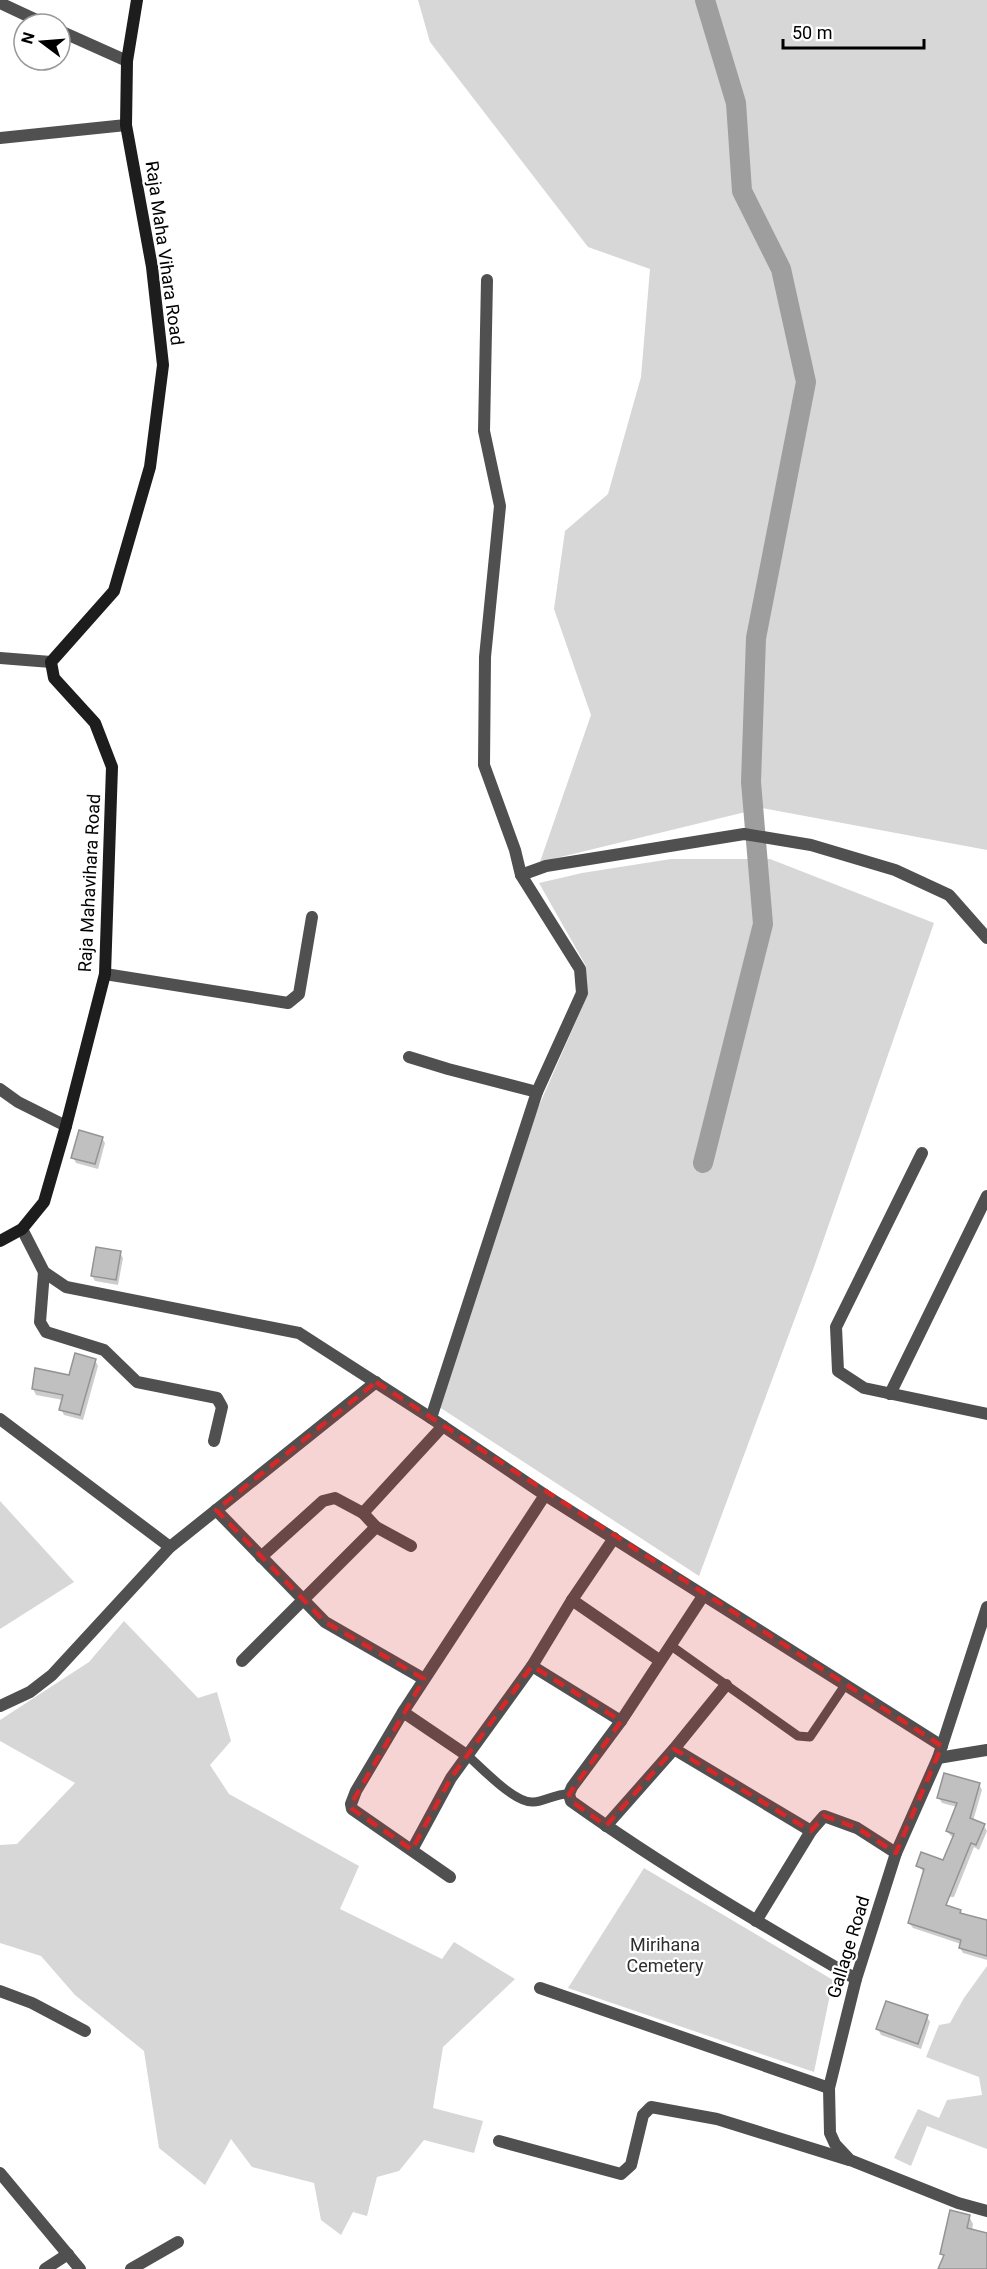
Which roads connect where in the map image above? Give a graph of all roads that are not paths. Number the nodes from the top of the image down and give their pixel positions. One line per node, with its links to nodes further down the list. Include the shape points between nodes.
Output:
1 (137, 0): 5 (street, Raja Maha Vihara Road)
2 (0, 3): 3 (street)
3 (19, 12)
4 (72, 37): 5 (street)
5 (127, 62): 6 (street, Raja Maha Vihara Road)
6 (126, 124): 7 (street); 10 (street, Raja Maha Vihara Road, via 152,267 163,364 150,467 114,591)
7 (0, 138)
8 (487, 280): 11 (street, via 484,431 500,506 484,657 484,765)
9 (0, 658): 10 (street)
10 (51, 662): 14 (street, Raja Mahavihara Road, via 54,678 95,723 112,767)
11 (521, 875): 13 (street, via 546,866 744,834 811,845 895,870 949,896); 17 (street, via 580,969 582,993)
12 (312, 916): 14 (street, via 299,994 288,1003)
13 (987, 938)
14 (105, 974): 18 (street, Raja Mahavihara Road)
15 (409, 1057): 17 (street)
16 (0, 1089): 18 (street)
17 (537, 1092): 27 (street)
18 (66, 1126): 21 (street, Raja Mahavihara Road, via 44,1202)
19 (922, 1153): 25 (street, via 836,1327 838,1371 864,1388)
20 (987, 1196): 25 (street)
21 (22, 1229): 22 (street, Raja Mahavihara Road); 23 (street)
22 (0, 1241)
23 (44, 1272): 24 (street, via 66,1287 299,1333); 30 (street, via 40,1322 46,1332 104,1350 137,1382 217,1398 222,1407)
24 (375, 1382): 27 (street); 32 (street)
25 (890, 1394): 26 (street)
26 (987, 1414)
27 (431, 1418): 29 (street)
28 (0, 1419): 37 (street)
29 (443, 1426): 31 (street); 33 (street)
30 (214, 1441)
31 (545, 1495): 35 (street); 47 (street)
32 (216, 1510): 37 (street); 38 (street)
33 (363, 1513): 34 (street); 38 (street, via 335,1498 323,1501)
34 (376, 1527): 36 (street); 40 (street)
35 (614, 1538): 39 (street); 41 (street)
36 (411, 1546)
37 (170, 1547): 50 (street, via 51,1675 30,1692)
38 (261, 1557): 40 (street)
39 (703, 1596): 43 (street); 49 (street)
40 (302, 1600): 45 (street); 47 (street, via 325,1622)
41 (572, 1600): 44 (street); 46 (street)
42 (987, 1607): 55 (street, Gallage Road)
43 (670, 1645): 44 (street); 48 (lane)
44 (659, 1660): 52 (street)
45 (242, 1661)
46 (532, 1666): 52 (street); 56 (street)
47 (424, 1679): 51 (street)
48 (726, 1685): 49 (lane, via 798,1736 810,1737); 53 (street)
49 (845, 1685): 55 (street)
50 (0, 1706)
51 (403, 1712): 56 (street); 60 (street, via 351,1804 352,1809)
52 (621, 1721): 57 (street)
53 (674, 1749): 58 (street); 59 (street)
54 (987, 1750): 55 (street)
55 (940, 1752): 61 (street, Gallage Road)
56 (468, 1755): 57 (lane, via 519,1799 533,1802 559,1793); 60 (street)
57 (569, 1794): 58 (street, via 571,1801)
58 (606, 1826): 63 (street)
59 (811, 1831): 61 (street, via 824,1816 857,1828); 63 (street)
60 (412, 1850): 62 (street)
61 (896, 1853): 64 (street, Gallage Road)
62 (450, 1877)
63 (756, 1921): 64 (street)
64 (856, 1978): 68 (street, Gallage Road)
65 (540, 1988): 68 (street)
66 (0, 1991): 67 (street)
67 (85, 2031)
68 (829, 2088): 70 (street, Gallage Road, via 830,2133)
69 (499, 2141): 70 (street, via 621,2174 631,2165 643,2115 651,2107 717,2119)
70 (850, 2160): 72 (street)
71 (0, 2173): 74 (street)
72 (987, 2211)
73 (178, 2242): 77 (street)
74 (68, 2254): 75 (street); 76 (street)
75 (45, 2269)
76 (80, 2269)
77 (131, 2269)

